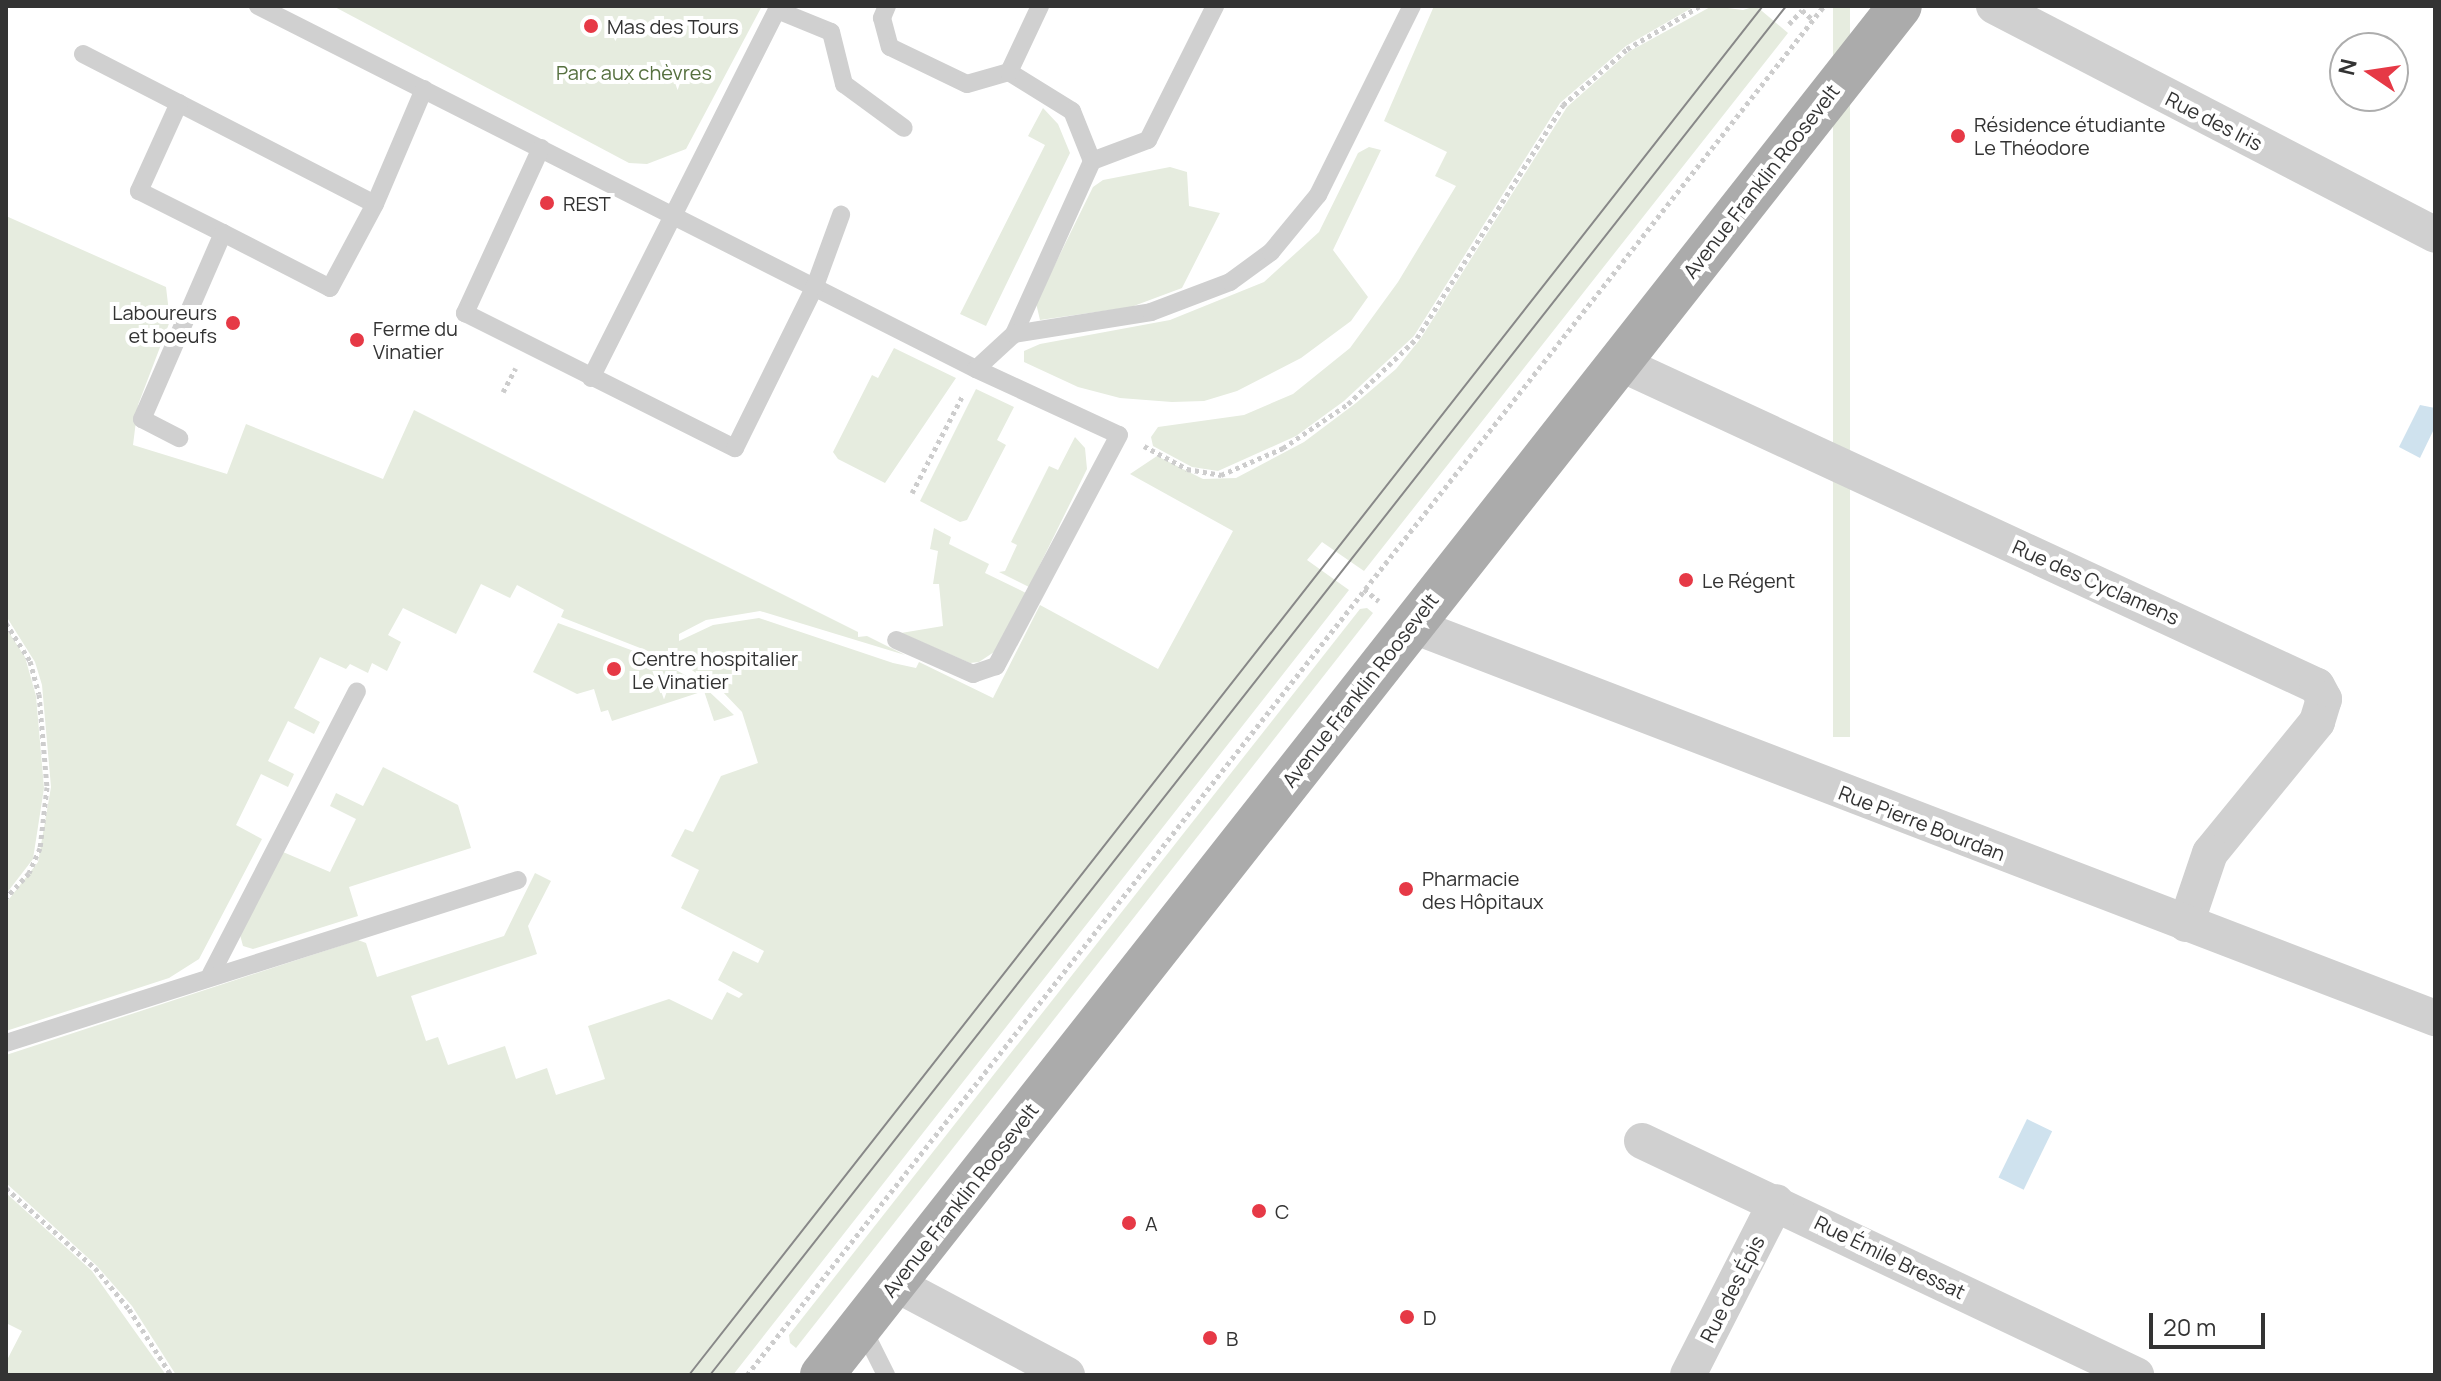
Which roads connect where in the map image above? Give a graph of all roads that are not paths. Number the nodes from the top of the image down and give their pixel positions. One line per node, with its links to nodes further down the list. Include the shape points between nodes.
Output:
1 (258, 6): 11 (lane)
2 (887, 6): 10 (lane, via 882,18 890,47 967,84)
3 (1040, 6): 10 (lane)
4 (1215, 6): 15 (lane, via 1148,140)
5 (1412, 6): 22 (lane, via 1318,195 1271,252 1230,282 1151,312)
6 (1900, 6): 23 (main road, Avenue Franklin Roosevelt)
7 (1994, 6): 20 (street, Rue des Iris)
8 (778, 8): 13 (lane, via 831,32 844,84); 17 (lane)
9 (83, 54): 12 (lane)
10 (1009, 72): 15 (lane, via 1072,111)
11 (424, 89): 14 (lane); 16 (lane)
12 (179, 103): 16 (lane); 19 (lane, via 139,191)
13 (904, 128)
14 (541, 148): 17 (lane); 25 (lane, via 465,313)
15 (1092, 161): 22 (lane)
16 (375, 204): 19 (lane, via 330,288)
17 (674, 213): 21 (lane); 25 (lane)
18 (841, 215): 21 (lane)
19 (223, 233): 26 (lane, via 142,419)
20 (2435, 235)
21 (815, 286): 24 (lane); 25 (lane, via 735,448)
22 (1014, 334): 24 (lane)
23 (1617, 362): 27 (main road, Avenue Franklin Roosevelt); 31 (street, Rue des Cyclamens, via 2317,686 2324,699 2317,722 2210,853)
24 (976, 369): 28 (lane, via 1119,435 996,666 973,674)
25 (591, 378)
26 (179, 438)
27 (1411, 625): 31 (street, Rue Pierre Bourdan); 37 (main road, Avenue Franklin Roosevelt)
28 (896, 640)
29 (357, 691): 32 (lane)
30 (518, 880): 32 (lane)
31 (2186, 924): 33 (street, Rue Pierre Bourdan)
32 (211, 974): 34 (lane)
33 (2435, 1018)
34 (6, 1043)
35 (1642, 1141): 36 (street, Rue Émile Bressat)
36 (1776, 1202): 42 (street, Rue des Épis); 43 (street, Rue Émile Bressat)
37 (894, 1283): 38 (main road, Avenue Franklin Roosevelt); 41 (street)
38 (862, 1325): 39 (main road, Avenue Franklin Roosevelt); 40 (lane)
39 (822, 1375)
40 (886, 1375)
41 (1067, 1375)
42 (1688, 1375)
43 (2136, 1375)

